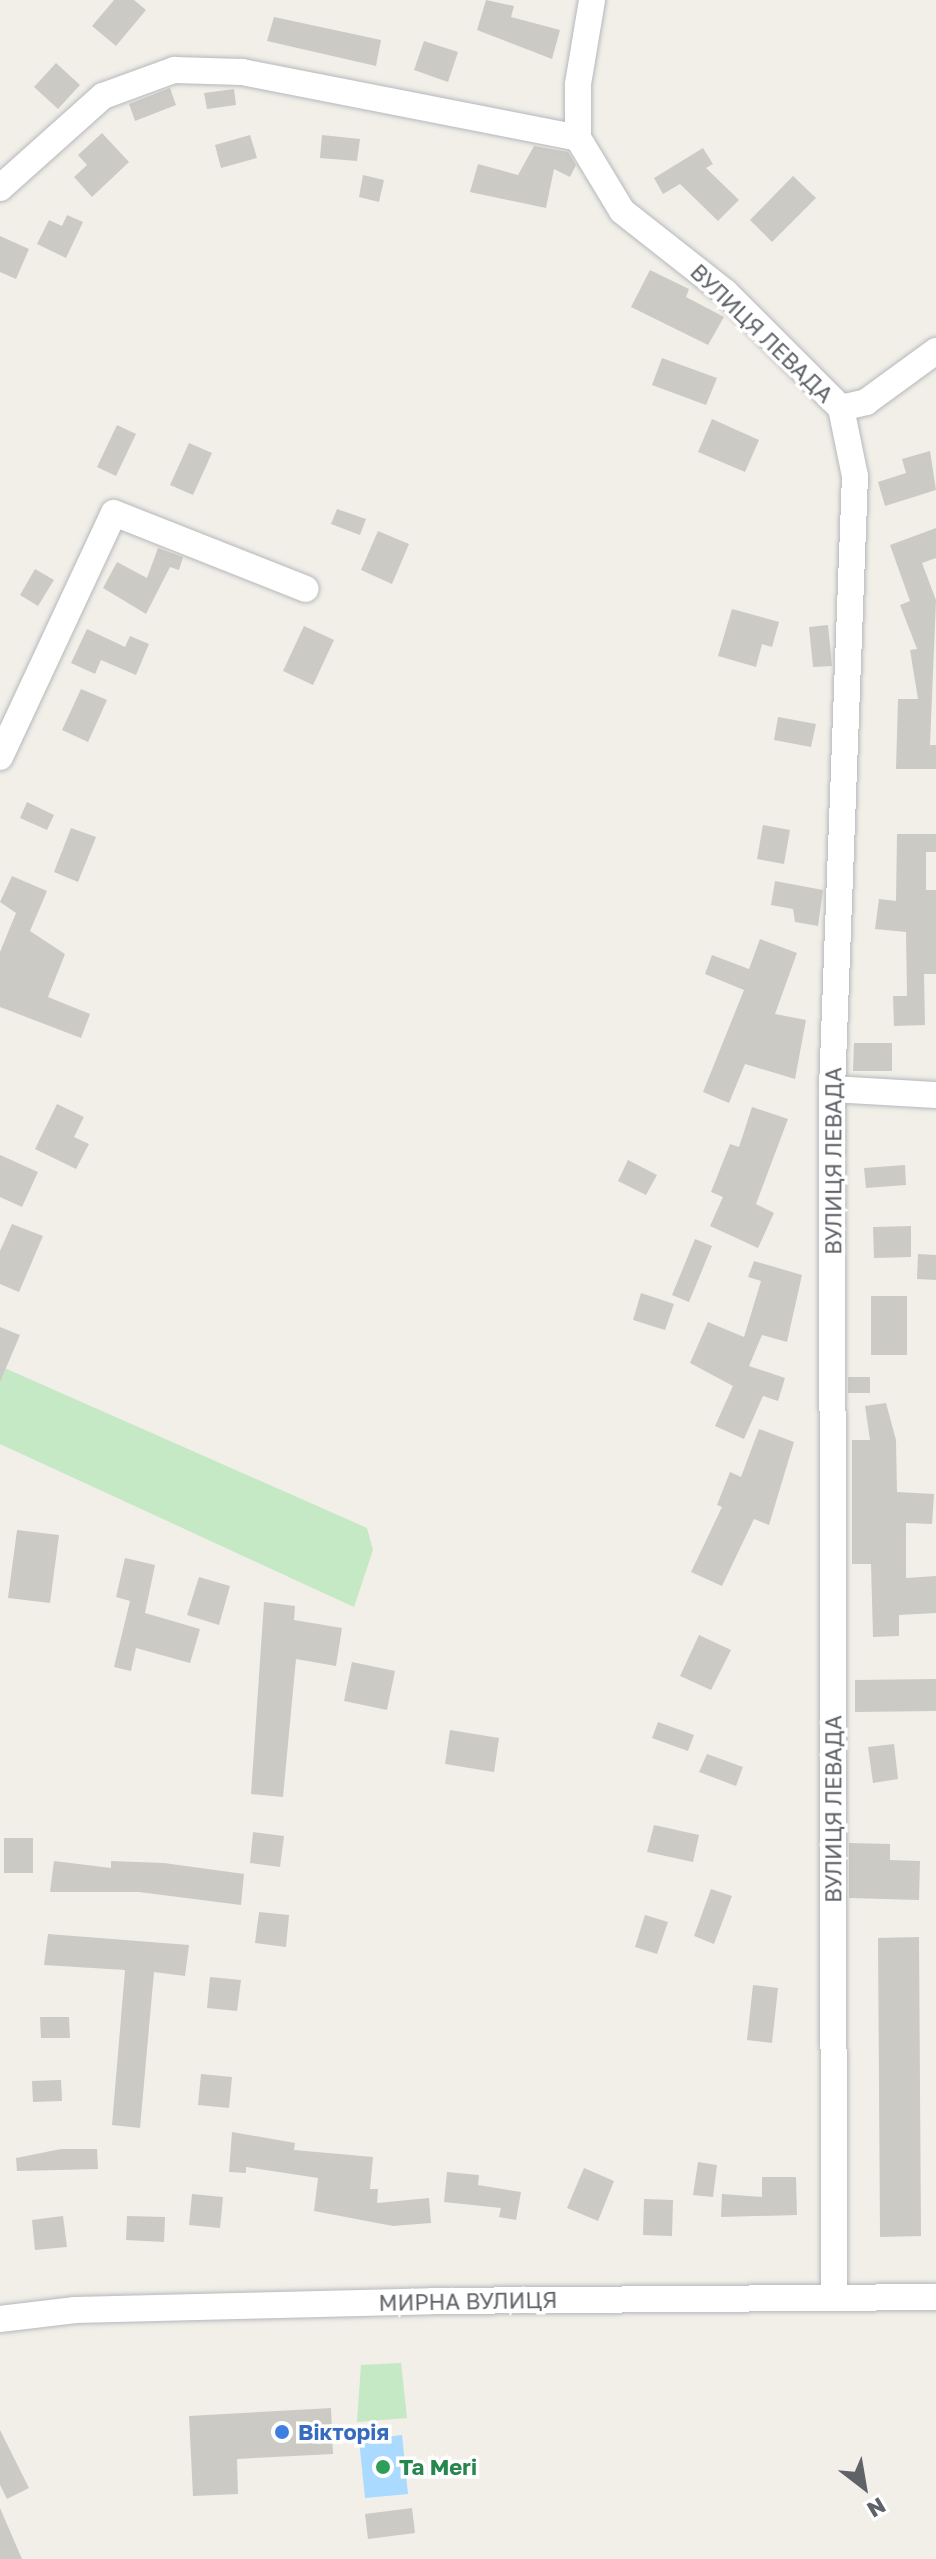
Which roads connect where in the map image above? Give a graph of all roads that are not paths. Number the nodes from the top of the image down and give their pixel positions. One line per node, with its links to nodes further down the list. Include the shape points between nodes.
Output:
1 (592, 0): 2 (street, via 578,84)
2 (578, 138): 3 (street, via 242,72 174,70 103,96); 5 (street, ВУЛИЦЯ ЛЕВАДА, via 622,211 725,292)
3 (0, 188)
4 (936, 351): 5 (street, via 866,402)
5 (841, 408): 8 (street, ВУЛИЦЯ ЛЕВАДА, via 855,476)
6 (306, 589): 7 (street, via 114,513)
7 (0, 757)
8 (832, 1089): 9 (street); 10 (street, ВУЛИЦЯ ЛЕВАДА)
9 (936, 1095)
10 (834, 2296): 11 (street, МИРНА ВУЛИЦЯ); 12 (street, МИРНА ВУЛИЦЯ, via 131,2308)
11 (936, 2297)
12 (0, 2319)

